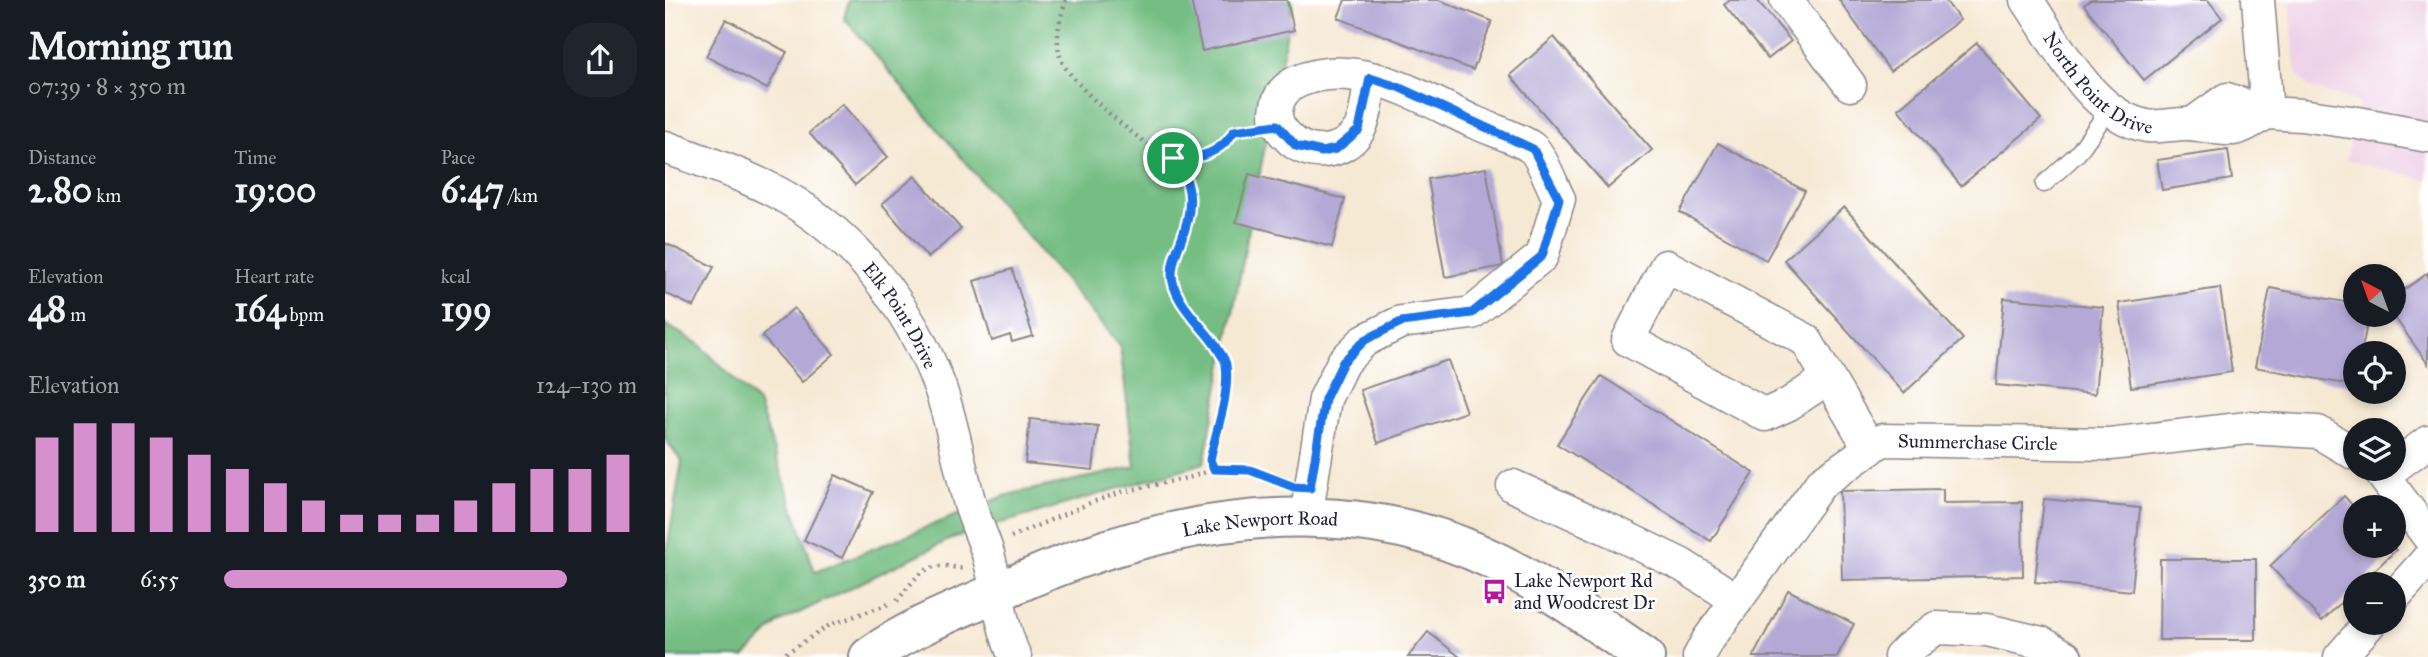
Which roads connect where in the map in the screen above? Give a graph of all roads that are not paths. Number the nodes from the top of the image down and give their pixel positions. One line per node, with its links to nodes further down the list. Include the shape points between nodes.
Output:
1 (1786, 0): 5 (street)
2 (2027, 0): 6 (street, North Point Drive, via 2076,72)
3 (2258, 0): 7 (street)
4 (1370, 78): 4 (street, via 1338,72 1289,85 1278,102 1277,125 1296,146 1322,152 1336,149 1359,130); 18 (street, via 1533,149 1559,199 1542,256 1472,313 1401,322 1365,340 1343,362 1325,399)
5 (1850, 85)
6 (2109, 109): 7 (street, North Point Drive, via 2150,126 2192,124 2227,99); 10 (lane, via 2078,153)
7 (2267, 113): 8 (street, North Point Drive)
8 (2428, 136)
9 (665, 147): 22 (street, Elk Point Drive, via 780,194 821,221 872,270 906,317 940,388)
10 (2044, 184)
11 (1828, 378): 11 (street, via 1806,340 1666,266 1628,340 1765,415); 14 (street)
12 (2428, 442): 15 (street)
13 (2343, 446): 14 (street, Summerchase Circle, via 2318,432 2248,428 2110,444 1882,440)
14 (1870, 449): 23 (street, Summerchase Circle, via 1821,483)
15 (2406, 457)
16 (2393, 481): 19 (street)
17 (1513, 486): 23 (street, via 1682,565)
18 (1308, 502): 22 (street, Lake Newport Road, via 1269,517 1213,523 1137,541 1059,565); 27 (street, Lake Newport Road, via 1422,534 1493,560)
19 (2428, 536)
20 (2428, 559): 21 (street)
21 (2406, 584)
22 (997, 593): 25 (street, Lake Newport Road, via 923,625); 26 (street, Elk Point Drive)
23 (1737, 600): 28 (street, Summerchase Circle)
24 (2359, 635): 31 (street)
25 (869, 657)
26 (1015, 657)
27 (1645, 657)
28 (1699, 657)
29 (1901, 657): 30 (street, via 1936,628 1987,630 2042,643)
30 (2066, 657)
31 (2340, 657)

